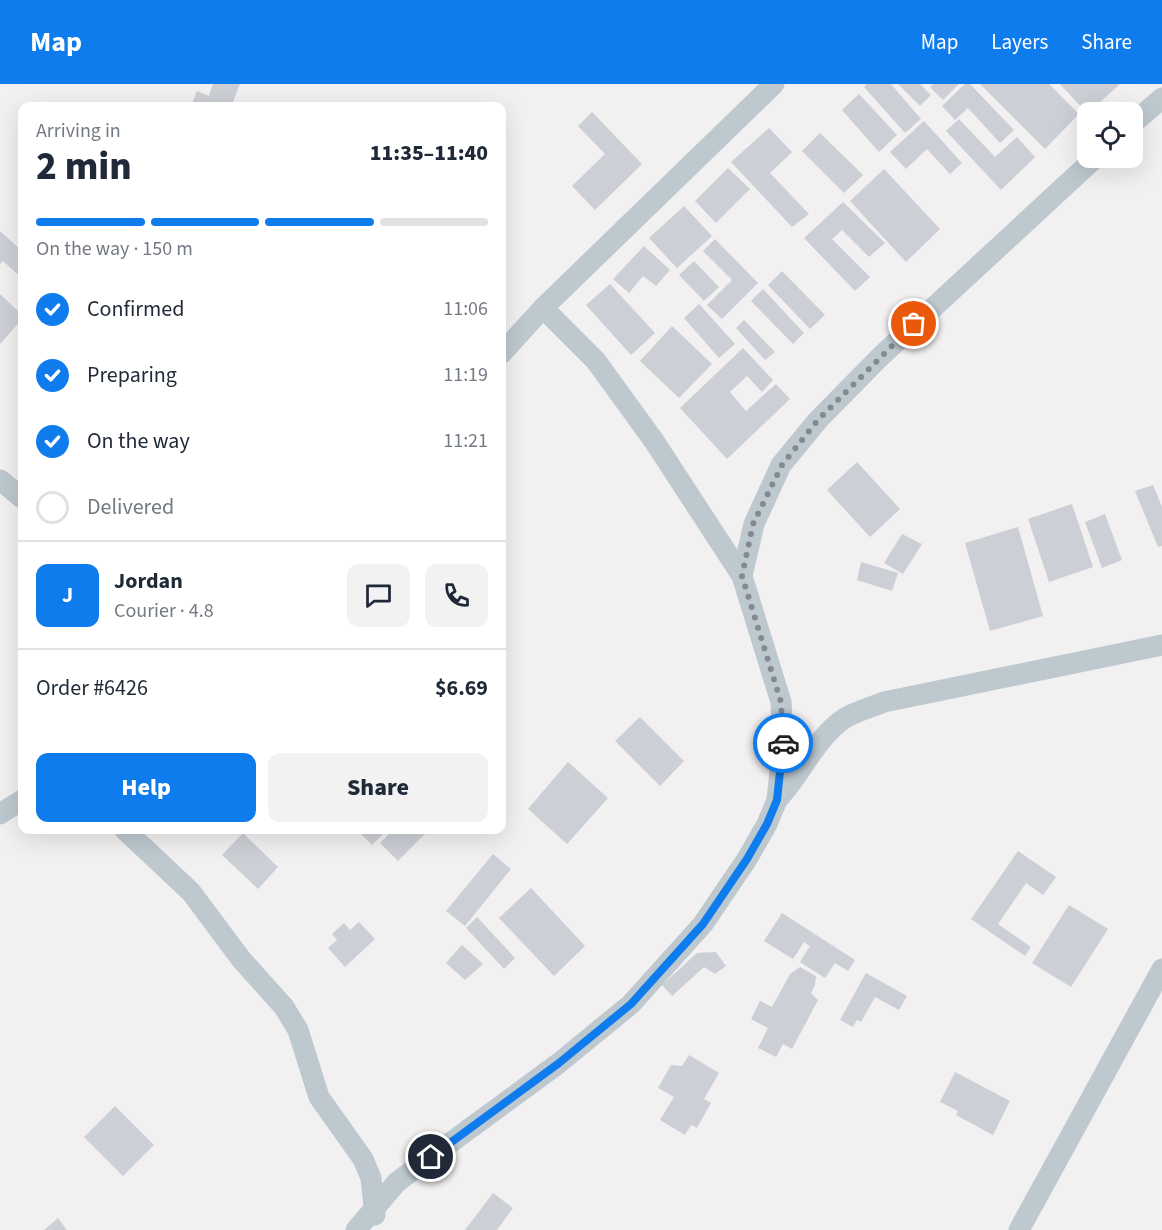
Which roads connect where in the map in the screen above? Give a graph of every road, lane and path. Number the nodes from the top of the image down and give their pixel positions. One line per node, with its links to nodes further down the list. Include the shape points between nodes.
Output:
1 (774, 84): 5 (street)
2 (1161, 102): 3 (street)
3 (1143, 116)
4 (1084, 168): 9 (street, via 881,356 818,420 782,465 753,524)
5 (543, 308): 6 (street); 9 (street, via 596,361 654,441)
6 (506, 349)
7 (0, 480): 8 (street)
8 (18, 495)
9 (742, 576): 11 (street, via 781,702 783,743)
10 (1162, 645): 11 (street, via 884,702 846,717 823,737)
11 (777, 800): 16 (street, via 747,859 703,924 631,1004 559,1063 396,1182)
12 (18, 803): 13 (street)
13 (0, 814)
14 (129, 834): 16 (street, via 191,892 284,1007 298,1030 319,1097 363,1159)
15 (1162, 969): 19 (street)
16 (375, 1205): 17 (street); 18 (street)
17 (356, 1230)
18 (374, 1230)
19 (1019, 1230)

